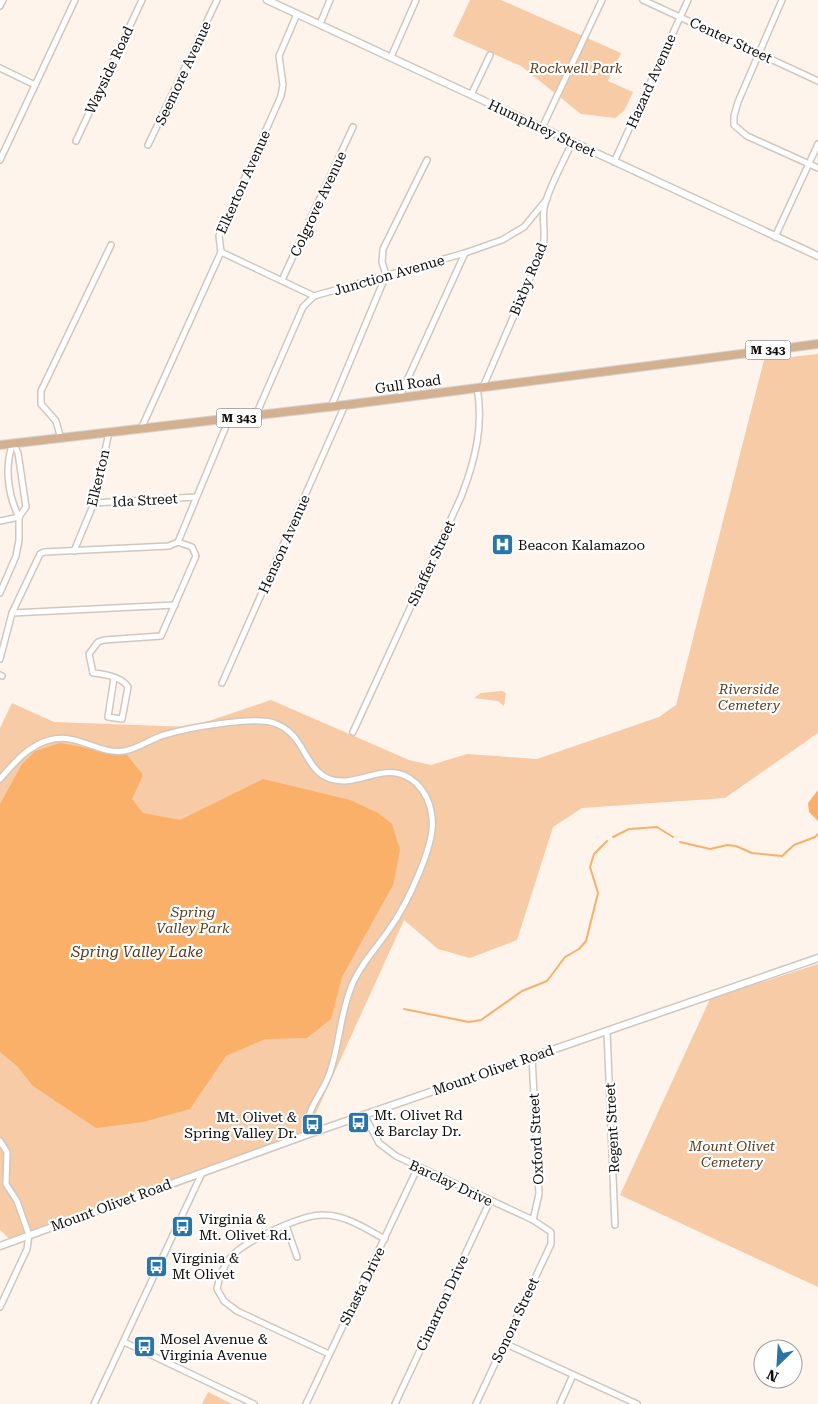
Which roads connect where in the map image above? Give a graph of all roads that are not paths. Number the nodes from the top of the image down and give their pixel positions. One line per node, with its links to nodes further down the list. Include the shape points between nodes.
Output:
1 (3, 0): 12 (street)
2 (75, 0): 21 (street)
3 (142, 0): 25 (street, Wayside Road)
4 (217, 0): 28 (street, Seemore Avenue)
5 (267, 0): 13 (street, Humphrey Street)
6 (330, 0): 15 (street)
7 (416, 0): 18 (street)
8 (602, 0): 24 (street)
9 (643, 0): 14 (street, Center Street)
10 (688, 0): 14 (street, Hazard Avenue)
11 (782, 0): 16 (street)
12 (0, 6)
13 (297, 14): 15 (street, Humphrey Street); 37 (street, Elkerton Avenue, via 279,56 283,85 281,96 219,236)
14 (680, 17): 16 (street, Center Street); 31 (street, Hazard Avenue)
15 (320, 24): 18 (street, Humphrey Street)
16 (759, 53): 20 (street, Center Street); 32 (street, via 735,111 734,125 747,136)
17 (490, 55): 22 (street)
18 (391, 57): 22 (street, Humphrey Street)
19 (0, 68): 21 (street)
20 (818, 81)
21 (36, 85): 29 (street)
22 (471, 95): 24 (street, Humphrey Street)
23 (354, 127): 41 (street, Colgrove Avenue)
24 (542, 128): 26 (street, Humphrey Street)
25 (76, 141)
26 (572, 142): 31 (street, Humphrey Street); 34 (street, Bixby Road)
27 (818, 144): 32 (street)
28 (148, 145)
29 (0, 160)
30 (427, 160): 40 (street, via 383,249)
31 (614, 162): 35 (street, Humphrey Street)
32 (809, 164): 33 (street); 35 (street)
33 (818, 168)
34 (547, 199): 38 (street, Junction Avenue, via 524,227); 44 (street, Bixby Road, via 543,215 543,248)
35 (775, 237): 39 (street, Humphrey Street)
36 (111, 245): 52 (street, via 41,391 41,404 56,422)
37 (221, 252): 41 (street, Junction Avenue); 50 (street, Elkerton Avenue)
38 (465, 254): 40 (street, Junction Avenue); 45 (street)
39 (818, 256)
40 (386, 275): 42 (street, Junction Avenue); 47 (street)
41 (282, 280): 42 (street, Junction Avenue)
42 (314, 296): 48 (street, via 303,308)
43 (818, 344): 44 (main road, Gull Road / M 343)
44 (480, 387): 45 (main road, Gull Road / M 343); 67 (street, Shaffer Street, via 480,425 461,497)
45 (398, 398): 46 (main road, Gull Road / M 343)
46 (345, 405): 47 (main road, Gull Road / M 343); 66 (street, Henson Avenue)
47 (332, 407): 48 (main road, Gull Road / M 343)
48 (256, 416): 49 (main road, Gull Road / M 343)
49 (229, 419): 50 (main road, Gull Road / M 343); 55 (street)
50 (141, 429): 51 (main road, Gull Road / M 343)
51 (109, 432): 52 (main road, Gull Road / M 343); 56 (street, Elkerton)
52 (61, 439): 53 (main road, Gull Road / M 343)
53 (14, 444): 54 (main road, Gull Road / M 343); 57 (street, via 8,456 8,473 13,506); 57 (street, via 26,507)
54 (0, 445)
55 (196, 497): 56 (street, Ida Street); 59 (street)
56 (94, 503): 60 (street, Elkerton)
57 (19, 518): 58 (street); 61 (street, via 20,540 16,556)
58 (0, 521)
59 (178, 542): 60 (street, via 169,546); 62 (street, via 192,548 196,556)
60 (77, 551): 63 (street, via 40,554)
61 (0, 593)
62 (175, 605): 63 (street); 65 (street, via 161,636 111,638 98,642 91,649 93,673)
63 (12, 613): 64 (street)
64 (0, 658)
65 (114, 678): 65 (street, via 108,717 122,719 128,687)
66 (222, 683)
67 (353, 732)
68 (0, 779): 73 (street, via 27,751 54,738 74,738 124,751 162,735 262,721 281,726 291,733 314,768 328,778 344,780 395,773 406,776 420,787 432,818 429,847 397,917 352,984 344,1006 335,1058 309,1112)
69 (818, 958): 70 (street, Mount Olivet Road)
70 (607, 1031): 71 (street, Mount Olivet Road); 80 (street, Regent Street)
71 (532, 1057): 72 (street, Mount Olivet Road); 78 (street, Oxford Street, via 539,1194)
72 (364, 1115): 73 (street, Mount Olivet Road); 75 (street, Barclay Drive, via 379,1143)
73 (306, 1135): 76 (street, Mount Olivet Road)
74 (0, 1141): 81 (street, via 8,1152 6,1184 17,1201)
75 (418, 1167): 77 (street, Barclay Drive); 83 (street, Shasta Drive)
76 (202, 1173): 81 (street, Mount Olivet Road); 87 (street)
77 (490, 1201): 78 (street, Barclay Drive); 94 (street, Cimarron Drive)
78 (533, 1220): 82 (street, Barclay Drive)
79 (286, 1225): 83 (street, via 304,1217 326,1214 349,1220); 85 (street); 89 (street, via 235,1252 222,1272 218,1293 237,1311)
80 (615, 1225)
81 (29, 1234): 84 (street, Mount Olivet Road); 86 (street, via 27,1249)
82 (552, 1234): 88 (street, Sonora Street, via 552,1244)
83 (385, 1239): 89 (street, Shasta Drive)
84 (0, 1246)
85 (297, 1257)
86 (0, 1307)
87 (124, 1342): 91 (street); 92 (street)
88 (504, 1343): 90 (street); 95 (street, Sonora Street)
89 (330, 1354): 93 (street, Shasta Drive)
90 (573, 1375): 96 (street); 97 (street)
91 (94, 1404)
92 (254, 1404)
93 (306, 1404)
94 (395, 1404)
95 (476, 1404)
96 (560, 1404)
97 (637, 1404)

